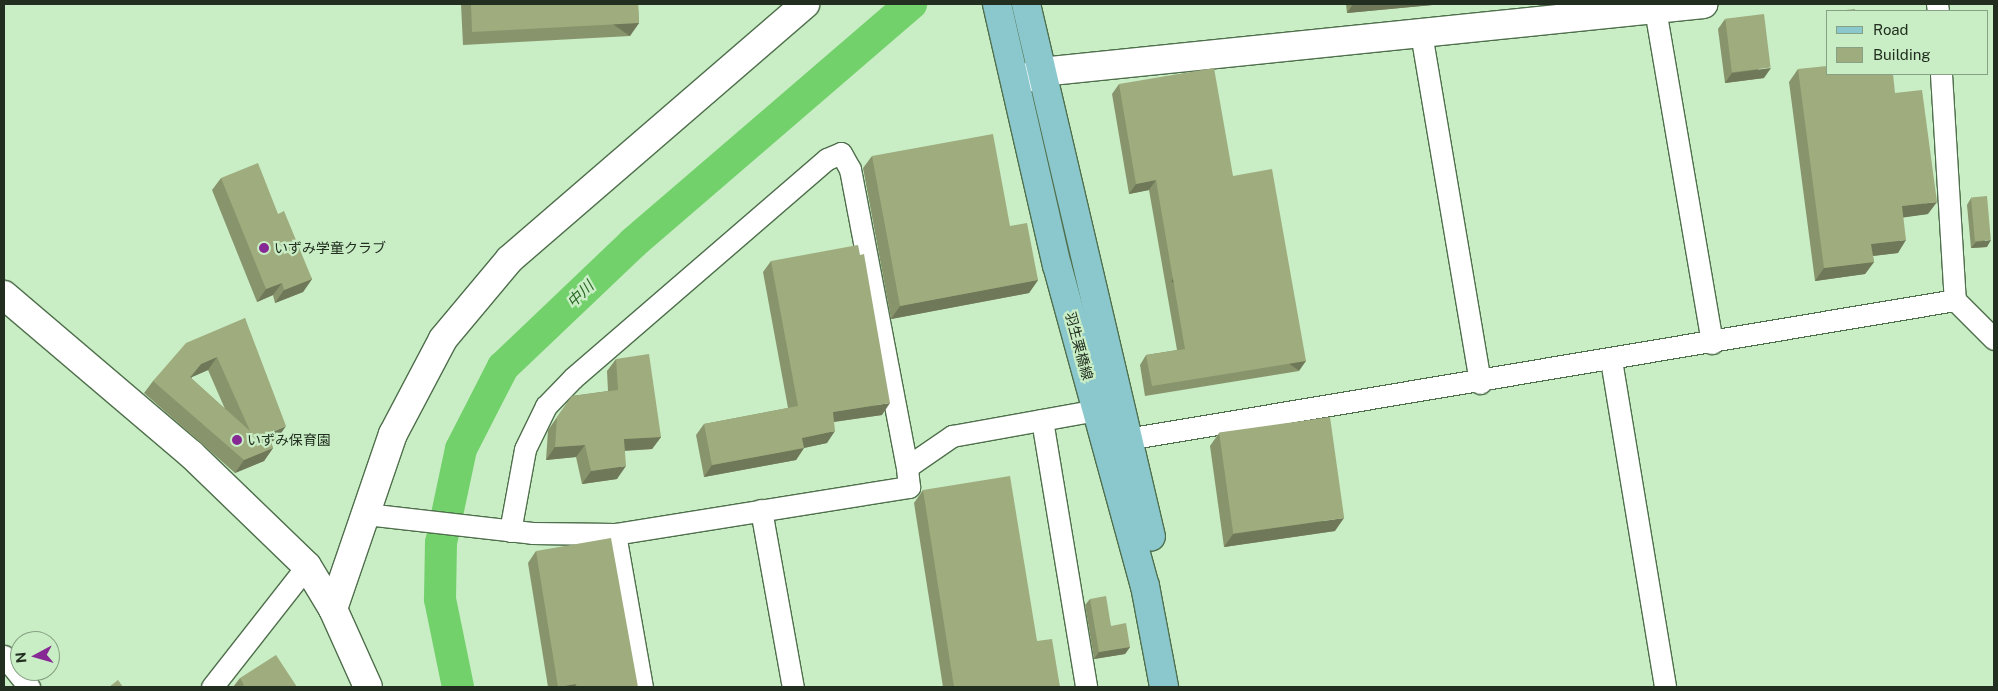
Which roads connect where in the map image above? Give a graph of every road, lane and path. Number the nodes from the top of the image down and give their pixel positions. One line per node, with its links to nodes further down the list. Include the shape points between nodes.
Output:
1 (805, 4): 21 (street, via 510,259 443,339 393,434)
2 (997, 4): 9 (main road, 羽生栗橋線)
3 (1026, 4): 9 (main road, 羽生栗橋線)
4 (1704, 4): 5 (street)
5 (1655, 9): 6 (street); 13 (street)
6 (1524, 13): 7 (street)
7 (1421, 33): 9 (street); 15 (street)
8 (1941, 75): 11 (street)
9 (1029, 77): 16 (main road, 羽生栗橋線, via 1057,264); 18 (main road, 羽生栗橋線)
10 (6, 300): 24 (street, via 191,454)
11 (1955, 300): 12 (street); 13 (street)
12 (1994, 339)
13 (1712, 343): 14 (street)
14 (1611, 360): 15 (street); 35 (street)
15 (1480, 383): 18 (street)
16 (1097, 410): 17 (street); 33 (main road, 羽生栗橋線, via 1146,586)
17 (1042, 420): 19 (street, via 952,436); 32 (street)
18 (1127, 439): 34 (main road, 羽生栗橋線)
19 (906, 467): 20 (street, via 909,487); 22 (street, via 850,169 841,153 812,172 573,378 546,406 525,449)
20 (761, 510): 23 (street); 31 (street)
21 (378, 514): 22 (street); 25 (street)
22 (510, 531): 23 (street)
23 (615, 534): 30 (street)
24 (307, 566): 25 (street); 28 (street)
25 (333, 610): 29 (street)
26 (4, 656): 27 (street)
27 (29, 687)
28 (212, 687)
29 (368, 687)
30 (642, 687)
31 (793, 687)
32 (1086, 687)
33 (1164, 687)
34 (1183, 687)
35 (1665, 687)

